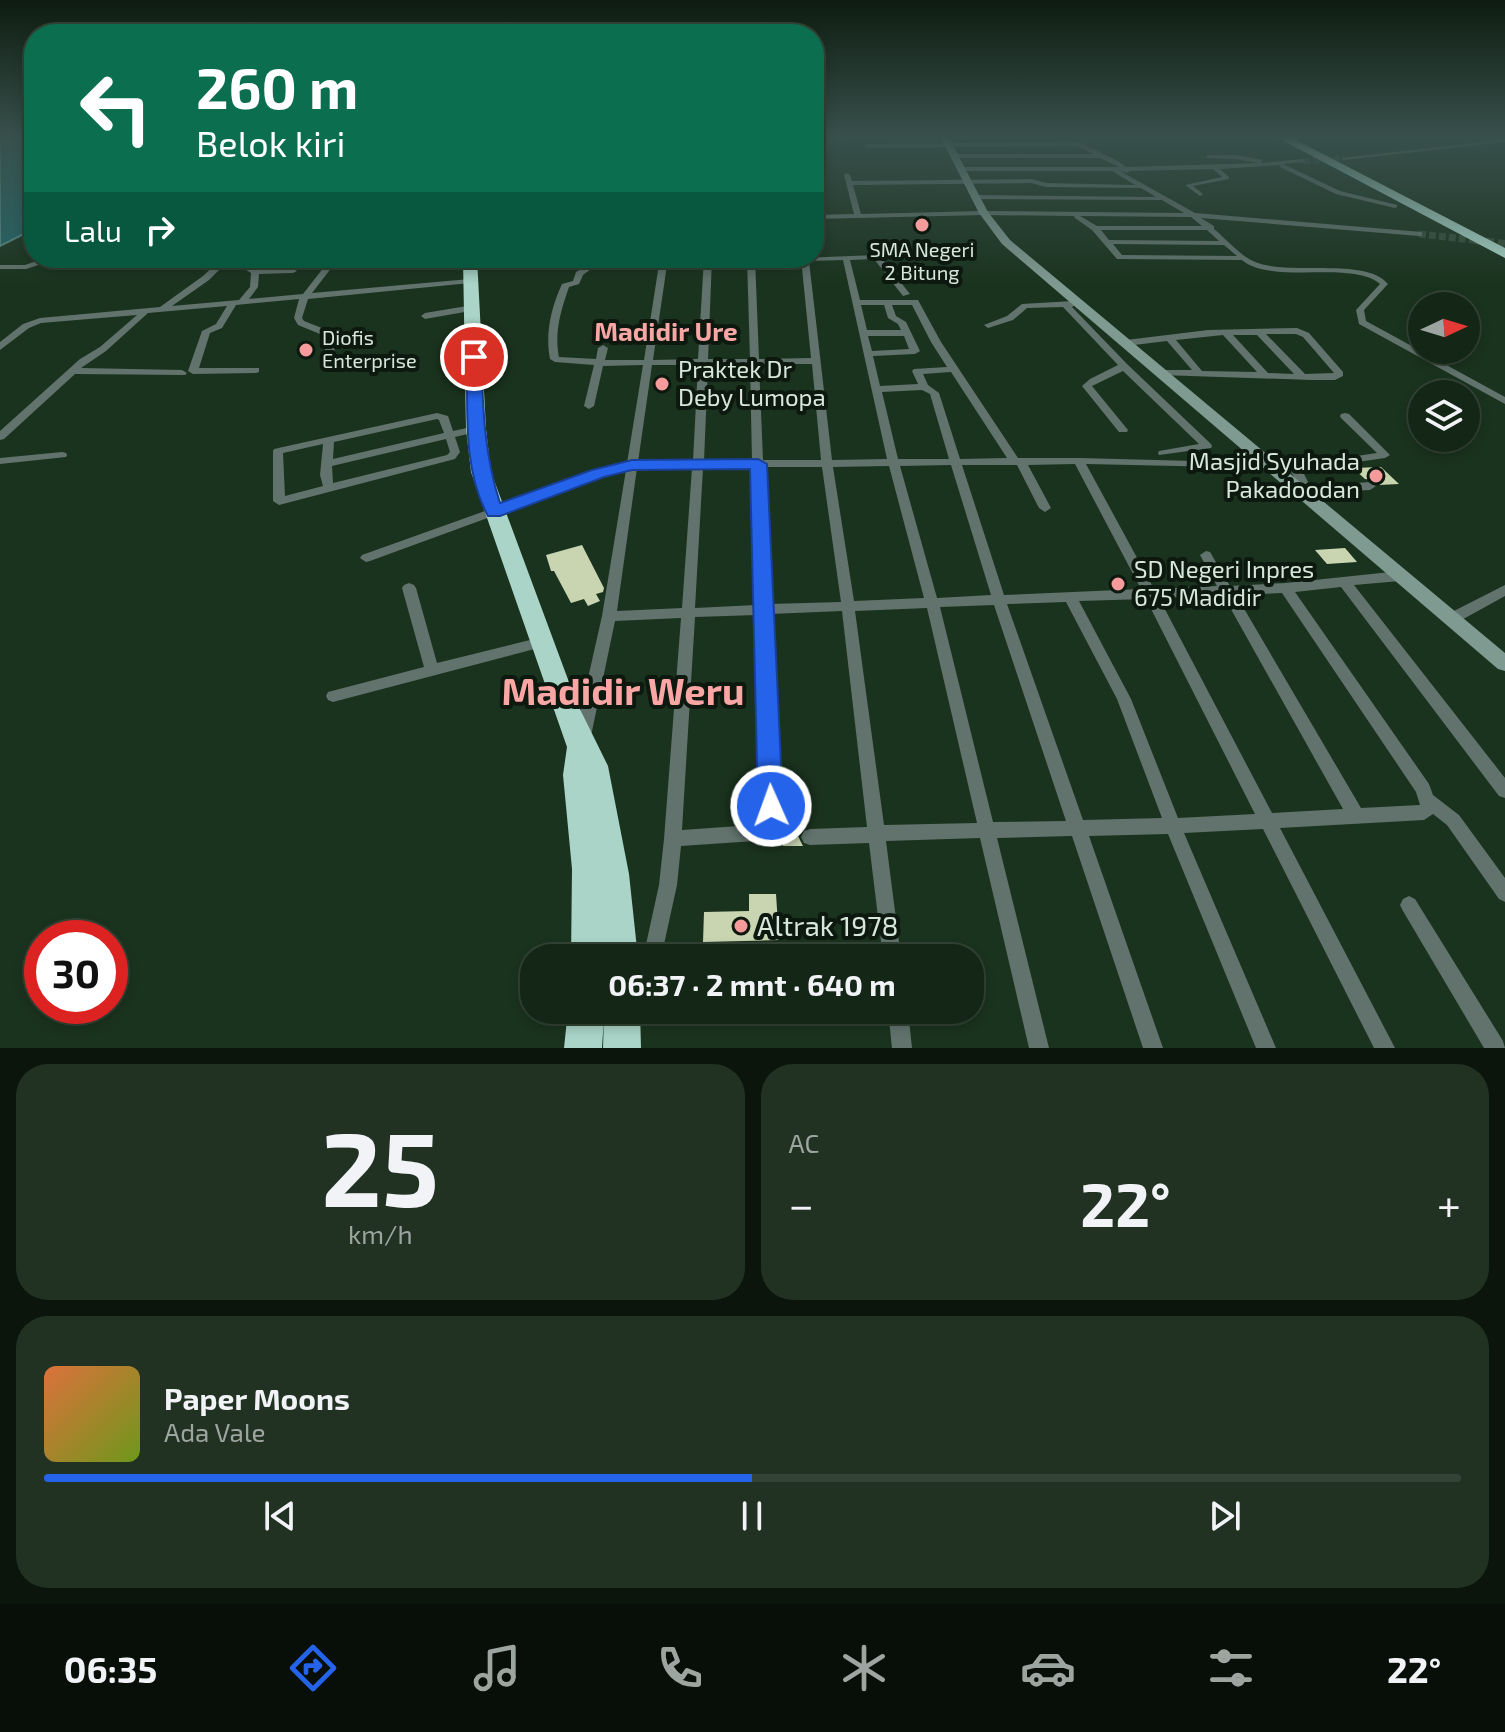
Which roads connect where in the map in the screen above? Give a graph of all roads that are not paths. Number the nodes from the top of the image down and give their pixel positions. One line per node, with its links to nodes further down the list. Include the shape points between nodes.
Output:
1 (852, 187): 16 (street)
2 (970, 187): 10 (street)
3 (1135, 187): 4 (street)
4 (1139, 187): 11 (street)
5 (1191, 187): 9 (street)
6 (1326, 187): 12 (street)
7 (1377, 187): 24 (highway)
8 (1388, 187): 23 (highway)
9 (1200, 194)
10 (975, 197): 11 (street); 13 (street)
11 (1162, 199): 15 (street)
12 (1395, 206)
13 (984, 213): 14 (street); 16 (street); 47 (street, via 1006,242)
14 (1068, 214): 15 (street); 18 (street)
15 (1193, 215): 19 (street); 20 (street)
16 (858, 216): 17 (street)
17 (824, 217)
18 (1095, 228): 19 (street); 21 (street)
19 (1211, 228): 22 (street)
20 (1419, 234)
21 (1106, 242): 22 (street); 26 (street, via 1125,258)
22 (1227, 243): 26 (street)
23 (1505, 247)
24 (1505, 254)
25 (846, 258): 27 (street); 43 (street, via 876,257); 45 (street)
26 (1240, 258): 80 (street, via 1273,268 1376,276 1384,284 1361,306 1362,322)
27 (824, 259)
28 (0, 267): 29 (street)
29 (24, 267)
30 (216, 268): 50 (street)
31 (248, 268): 41 (street)
32 (264, 268): 41 (street)
33 (327, 268): 44 (street)
34 (470, 268): 42 (highway)
35 (587, 268): 66 (street, via 565,286 551,326 554,358)
36 (663, 268): 67 (street)
37 (707, 268): 68 (street)
38 (751, 268): 64 (street)
39 (806, 268): 65 (street)
40 (293, 271): 41 (street)
41 (255, 272): 46 (street, via 254,287)
42 (470, 281): 44 (street); 49 (highway)
43 (906, 294)
44 (304, 298): 46 (street); 63 (street, via 298,318 324,332)
45 (857, 303): 55 (street); 70 (street, via 915,302)
46 (236, 304): 50 (street); 71 (street, via 219,326 206,331 193,371)
47 (1073, 304): 53 (street, via 1025,306); 59 (street); 69 (street)
48 (888, 306): 56 (street)
49 (473, 308): 52 (street); 83 (highway)
50 (160, 311): 51 (street)
51 (145, 312): 60 (street, via 40,321); 72 (street)
52 (425, 316)
53 (988, 325)
54 (1259, 332): 57 (street); 77 (street); 77 (street, via 1303,333 1340,374)
55 (863, 333): 56 (street); 62 (street)
56 (906, 333): 62 (street, via 915,351)
57 (1226, 333): 58 (street); 76 (street)
58 (1169, 337): 59 (street); 73 (street)
59 (1126, 343): 74 (street)
60 (0, 347)
61 (603, 348): 66 (street)
62 (867, 354): 79 (street)
63 (332, 356)
64 (755, 361): 65 (street); 68 (street); 97 (street)
65 (816, 361): 98 (street)
66 (598, 362): 67 (street); 81 (street)
67 (650, 362): 68 (street); 99 (street)
68 (702, 362): 96 (street)
69 (1124, 366): 84 (street, via 1087,386); 88 (street, via 1207,446)
70 (954, 369): 78 (street, via 917,371); 91 (street)
71 (256, 370)
72 (73, 371): 75 (street); 86 (street)
73 (1198, 371): 74 (street); 76 (street)
74 (1161, 372): 100 (street)
75 (182, 373)
76 (1264, 374): 77 (street)
77 (1302, 376)
78 (924, 387): 79 (street); 94 (street, via 934,393)
79 (875, 389): 93 (street)
80 (1505, 401)
81 (589, 406)
82 (1345, 416): 103 (street, via 1385,455 1297,463 1302,482)
83 (476, 429): 85 (street); 105 (highway, via 481,472)
84 (1123, 430)
85 (449, 434): 87 (street, via 444,418 437,416); 95 (street); 102 (street, via 455,452 451,457)
86 (0, 437)
87 (329, 439): 95 (street); 102 (street, via 278,451 279,501)
88 (1163, 453)
89 (62, 455): 90 (street)
90 (0, 461)
91 (1017, 461): 92 (street); 94 (street); 104 (street)
92 (1079, 461): 100 (street); 114 (street)
93 (893, 462): 94 (street); 98 (street); 117 (street)
94 (956, 462): 116 (street)
95 (329, 463): 102 (street)
96 (698, 464): 97 (street); 99 (street); 120 (street)
97 (758, 464): 98 (street); 119 (street)
98 (827, 464): 118 (street)
99 (632, 465): 105 (street); 121 (street)
100 (1267, 465): 103 (street)
101 (1370, 486): 103 (street)
102 (329, 489)
103 (1296, 490): 108 (street)
104 (1045, 508)
105 (494, 512): 107 (street); 123 (highway)
106 (1206, 555): 112 (street)
107 (366, 558)
108 (1400, 576): 109 (street); 122 (street)
109 (1344, 582): 111 (street); 128 (street)
110 (409, 588): 125 (street)
111 (1286, 588): 112 (street); 129 (street)
112 (1226, 590): 114 (street); 130 (street)
113 (1505, 590): 122 (street)
114 (1151, 593): 115 (street); 131 (street)
115 (1070, 596): 116 (street); 132 (street, via 1113,673)
116 (999, 600): 117 (street); 133 (street)
117 (932, 602): 118 (street); 134 (street)
118 (848, 605): 119 (street); 135 (street)
119 (763, 609): 120 (street); 137 (street, via 771,806 767,827 755,833)
120 (688, 614): 121 (street); 137 (street)
121 (609, 616): 127 (street)
122 (1451, 619): 124 (street)
123 (542, 642): 125 (street); 127 (highway)
124 (1505, 664)
125 (432, 670): 126 (street)
126 (333, 696)
127 (581, 747): 140 (highway); 141 (highway, via 593,766 604,818)
128 (1505, 791)
129 (1429, 801): 130 (street, via 1424,812); 138 (street, via 1453,820)
130 (1357, 817): 131 (street)
131 (1266, 822): 132 (street); 151 (street)
132 (1173, 826): 133 (street); 150 (street)
133 (1079, 829): 134 (street); 149 (street)
134 (987, 831): 135 (street); 148 (street)
135 (878, 834): 136 (street); 143 (street)
136 (810, 837)
137 (673, 839): 142 (street)
138 (1505, 893)
139 (1409, 905): 152 (street)
140 (588, 944)
141 (619, 944)
142 (655, 944)
143 (890, 944)
144 (585, 1024): 146 (highway)
145 (899, 1024): 147 (street)
146 (583, 1048)
147 (902, 1048)
148 (1039, 1048)
149 (1153, 1048)
150 (1266, 1048)
151 (1385, 1048)
152 (1496, 1048)

